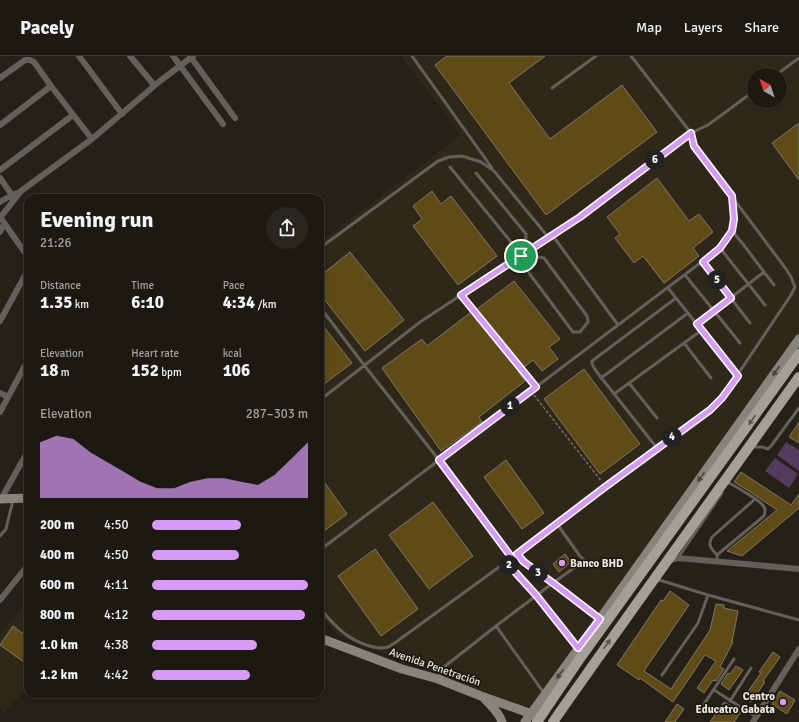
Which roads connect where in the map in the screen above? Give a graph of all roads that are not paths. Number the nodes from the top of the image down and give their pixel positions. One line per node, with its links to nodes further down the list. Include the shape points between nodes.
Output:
1 (78, 56): 16 (street)
2 (130, 56): 12 (street)
3 (173, 56): 9 (street)
4 (191, 56): 9 (street); 18 (street)
5 (412, 56): 25 (lane)
6 (596, 56): 14 (lane)
7 (631, 56): 21 (lane)
8 (799, 58): 10 (lane)
9 (180, 65): 12 (street); 19 (street)
10 (785, 68)
11 (0, 78): 13 (street, via 25,60 30,60)
12 (154, 85): 16 (street)
13 (51, 86): 17 (street); 20 (street)
14 (552, 88)
15 (747, 96): 21 (lane, via 708,125)
16 (122, 114): 22 (street)
17 (73, 115): 22 (street); 24 (street)
18 (235, 118)
19 (223, 124)
20 (0, 125)
21 (691, 133): 30 (lane, via 694,146); 36 (lane)
22 (92, 139): 28 (street)
23 (450, 167): 38 (lane)
24 (0, 170)
25 (494, 170): 36 (lane); 37 (lane, via 481,162 462,156 438,161)
26 (476, 173): 38 (lane, via 526,234 526,239)
27 (0, 178): 29 (street)
28 (21, 191): 29 (street); 32 (street)
29 (12, 195): 31 (street)
30 (732, 196): 34 (lane); 67 (lane, via 786,269 795,287)
31 (0, 202)
32 (0, 217): 33 (street)
33 (4, 224): 35 (street); 40 (street)
34 (732, 231): 39 (lane); 44 (lane)
35 (0, 232)
36 (551, 237): 41 (lane); 59 (lane)
37 (324, 245)
38 (515, 247): 41 (lane)
39 (720, 248): 42 (lane); 47 (lane)
40 (24, 252)
41 (521, 256): 43 (lane); 65 (lane, via 420,322)
42 (703, 262): 45 (lane); 51 (lane)
43 (528, 265): 43 (lane, via 538,257 544,258 587,316 588,322 580,332 573,332 529,273)
44 (764, 272): 47 (lane); 48 (lane)
45 (685, 275): 49 (lane); 53 (lane)
46 (24, 277): 56 (street)
47 (749, 284): 51 (lane); 52 (lane)
48 (774, 285)
49 (668, 288): 50 (lane); 59 (lane)
50 (676, 298): 55 (lane); 69 (lane, via 592,361)
51 (731, 298): 53 (lane); 57 (lane)
52 (765, 305)
53 (714, 310): 58 (lane); 63 (lane)
54 (324, 312): 65 (lane)
55 (688, 313): 58 (lane); 69 (lane)
56 (0, 321)
57 (750, 323)
58 (697, 324): 60 (lane)
59 (618, 325): 82 (lane)
60 (702, 330): 62 (lane); 67 (lane)
61 (799, 339): 107 (street, one-way to 107)
62 (684, 343): 70 (lane); 71 (lane)
63 (740, 343)
64 (799, 354): 122 (main road, one-way to 122)
65 (364, 365): 75 (lane); 82 (lane)
66 (24, 367): 74 (street)
67 (738, 376): 80 (lane, via 710,410)
68 (799, 377): 79 (main road)
69 (601, 378): 73 (lane)
70 (711, 378)
71 (629, 383): 73 (lane); 78 (lane)
72 (0, 393): 74 (street)
73 (614, 394): 80 (lane)
74 (8, 397): 77 (street)
75 (324, 397)
76 (799, 408): 79 (lane, via 768,449)
77 (0, 412)
78 (657, 418)
79 (750, 447): 83 (main road)
80 (657, 448): 88 (lane)
81 (24, 457): 85 (street)
82 (439, 460): 90 (lane); 92 (lane)
83 (726, 482): 87 (lane); 93 (lane); 95 (main road)
84 (24, 498): 86 (street)
85 (0, 499): 86 (street)
86 (14, 499): 89 (lane, via 6,529)
87 (755, 499): 94 (lane, via 712,536 709,544); 94 (lane, via 765,508 764,516)
88 (557, 524): 91 (lane); 97 (lane, via 580,556)
89 (0, 536)
90 (324, 547)
91 (517, 554): 92 (lane); 102 (lane)
92 (512, 558): 96 (lane)
93 (678, 558): 94 (street); 95 (street)
94 (717, 558): 99 (street)
95 (667, 561): 101 (main road)
96 (506, 562): 103 (lane); 106 (lane, via 388,647 371,646 345,634)
97 (592, 564)
98 (575, 567): 102 (lane)
99 (799, 569)
100 (24, 570): 105 (street)
101 (654, 578): 104 (lane); 126 (main road, one-way to 101)
102 (553, 583): 103 (lane); 107 (lane)
103 (536, 595): 109 (lane); 111 (lane)
104 (708, 595): 108 (lane); 115 (lane, via 698,623)
105 (0, 600)
106 (324, 612)
107 (600, 619): 111 (street)
108 (799, 620)
109 (496, 626): 116 (lane, via 444,667); 118 (lane)
110 (324, 640): 116 (street, Avenida Penetración, via 402,669)
111 (578, 648): 118 (street, one-way to 118)
112 (799, 649): 123 (street)
113 (734, 659): 117 (lane)
114 (751, 668): 120 (lane)
115 (662, 675)
116 (438, 679): 119 (street, Avenida Penetración)
117 (714, 690): 120 (lane); 121 (lane)
118 (545, 695): 122 (street)
119 (481, 696): 122 (street, Avenida Penetración); 124 (street)
120 (730, 701): 123 (lane)
121 (698, 713)
122 (537, 720): 125 (street)
123 (755, 720)
124 (502, 722)
125 (526, 722)
126 (553, 722)

